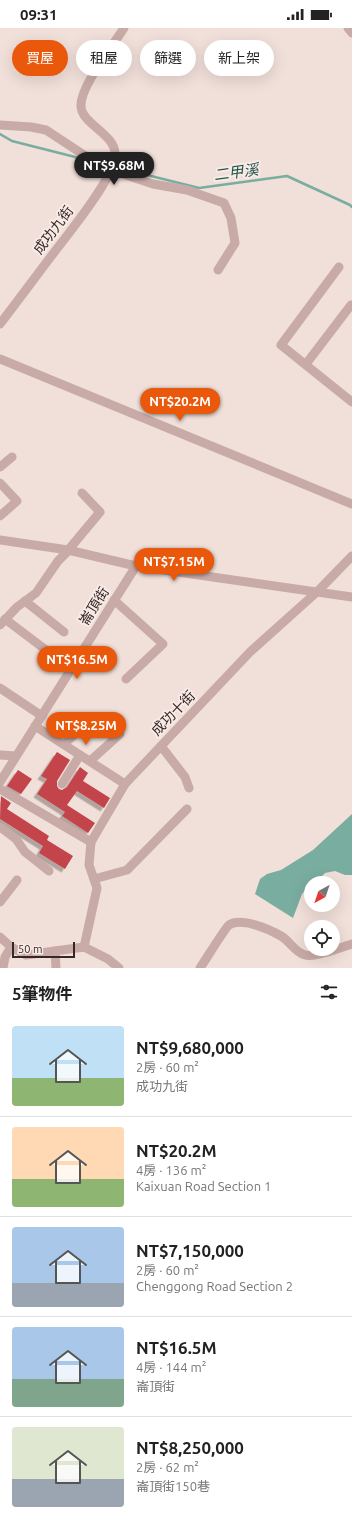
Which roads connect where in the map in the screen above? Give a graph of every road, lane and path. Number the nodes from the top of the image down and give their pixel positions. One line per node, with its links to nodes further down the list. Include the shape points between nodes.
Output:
1 (124, 28): 5 (street, 成功九街, via 92,76 81,105 82,113 112,144 116,156)
2 (348, 28): 3 (street)
3 (352, 33)
4 (0, 125): 5 (street, via 46,130)
5 (111, 170): 7 (street, via 153,184 187,190 224,203 231,218 235,242); 9 (street, 成功九街, via 90,205)
6 (339, 267): 11 (street, via 281,345)
7 (218, 270)
8 (351, 304): 11 (street)
9 (0, 324)
10 (0, 359): 17 (street)
11 (306, 364): 12 (street)
12 (352, 402)
13 (12, 457): 14 (street)
14 (0, 467)
15 (0, 483): 18 (street, via 17,501)
16 (82, 493): 20 (street, via 100,512)
17 (352, 504)
18 (0, 516)
19 (0, 540): 20 (street)
20 (68, 550): 22 (street); 26 (street, via 58,560 36,593)
21 (352, 556): 23 (street, 成功十街)
22 (136, 566): 23 (street); 25 (street, 崙頂街)
23 (318, 592): 24 (street); 37 (street, 成功十街, via 250,652)
24 (352, 597)
25 (114, 600): 30 (street, via 163,644); 32 (street, 崙頂街)
26 (26, 601): 27 (street); 28 (street)
27 (3, 622): 29 (street)
28 (64, 632)
29 (46, 650)
30 (126, 679)
31 (0, 688): 32 (street)
32 (42, 716): 34 (street, 崙頂街)
33 (90, 721): 36 (street)
34 (35, 726): 36 (street); 40 (street, 崙頂街)
35 (120, 734): 41 (street)
36 (64, 744): 39 (street)
37 (161, 746): 44 (street, 成功十街); 45 (street, via 185,777)
38 (0, 755): 40 (street)
39 (80, 755): 41 (street); 43 (street)
40 (16, 756): 42 (street, 崙頂街)
41 (90, 761): 44 (street)
42 (0, 782)
43 (62, 784)
44 (125, 784): 49 (street, 成功十街)
45 (189, 788)
46 (0, 789): 49 (street)
47 (187, 809): 51 (street, via 127,870)
48 (0, 827): 50 (street, via 16,839 25,852)
49 (91, 842): 51 (street, 成功十街, via 89,865)
50 (50, 871)
51 (94, 879): 57 (street, 成功十街, via 97,888)
52 (17, 880): 53 (street)
53 (0, 902)
54 (0, 937): 56 (street)
55 (352, 944): 62 (street, via 304,955 282,936 241,921 229,925)
56 (11, 947): 58 (street, via 26,955); 59 (street, via 5,957)
57 (84, 947): 58 (street); 61 (street, via 108,959)
58 (55, 951): 60 (street)
59 (3, 968)
60 (56, 968)
61 (119, 968)
62 (200, 968)

